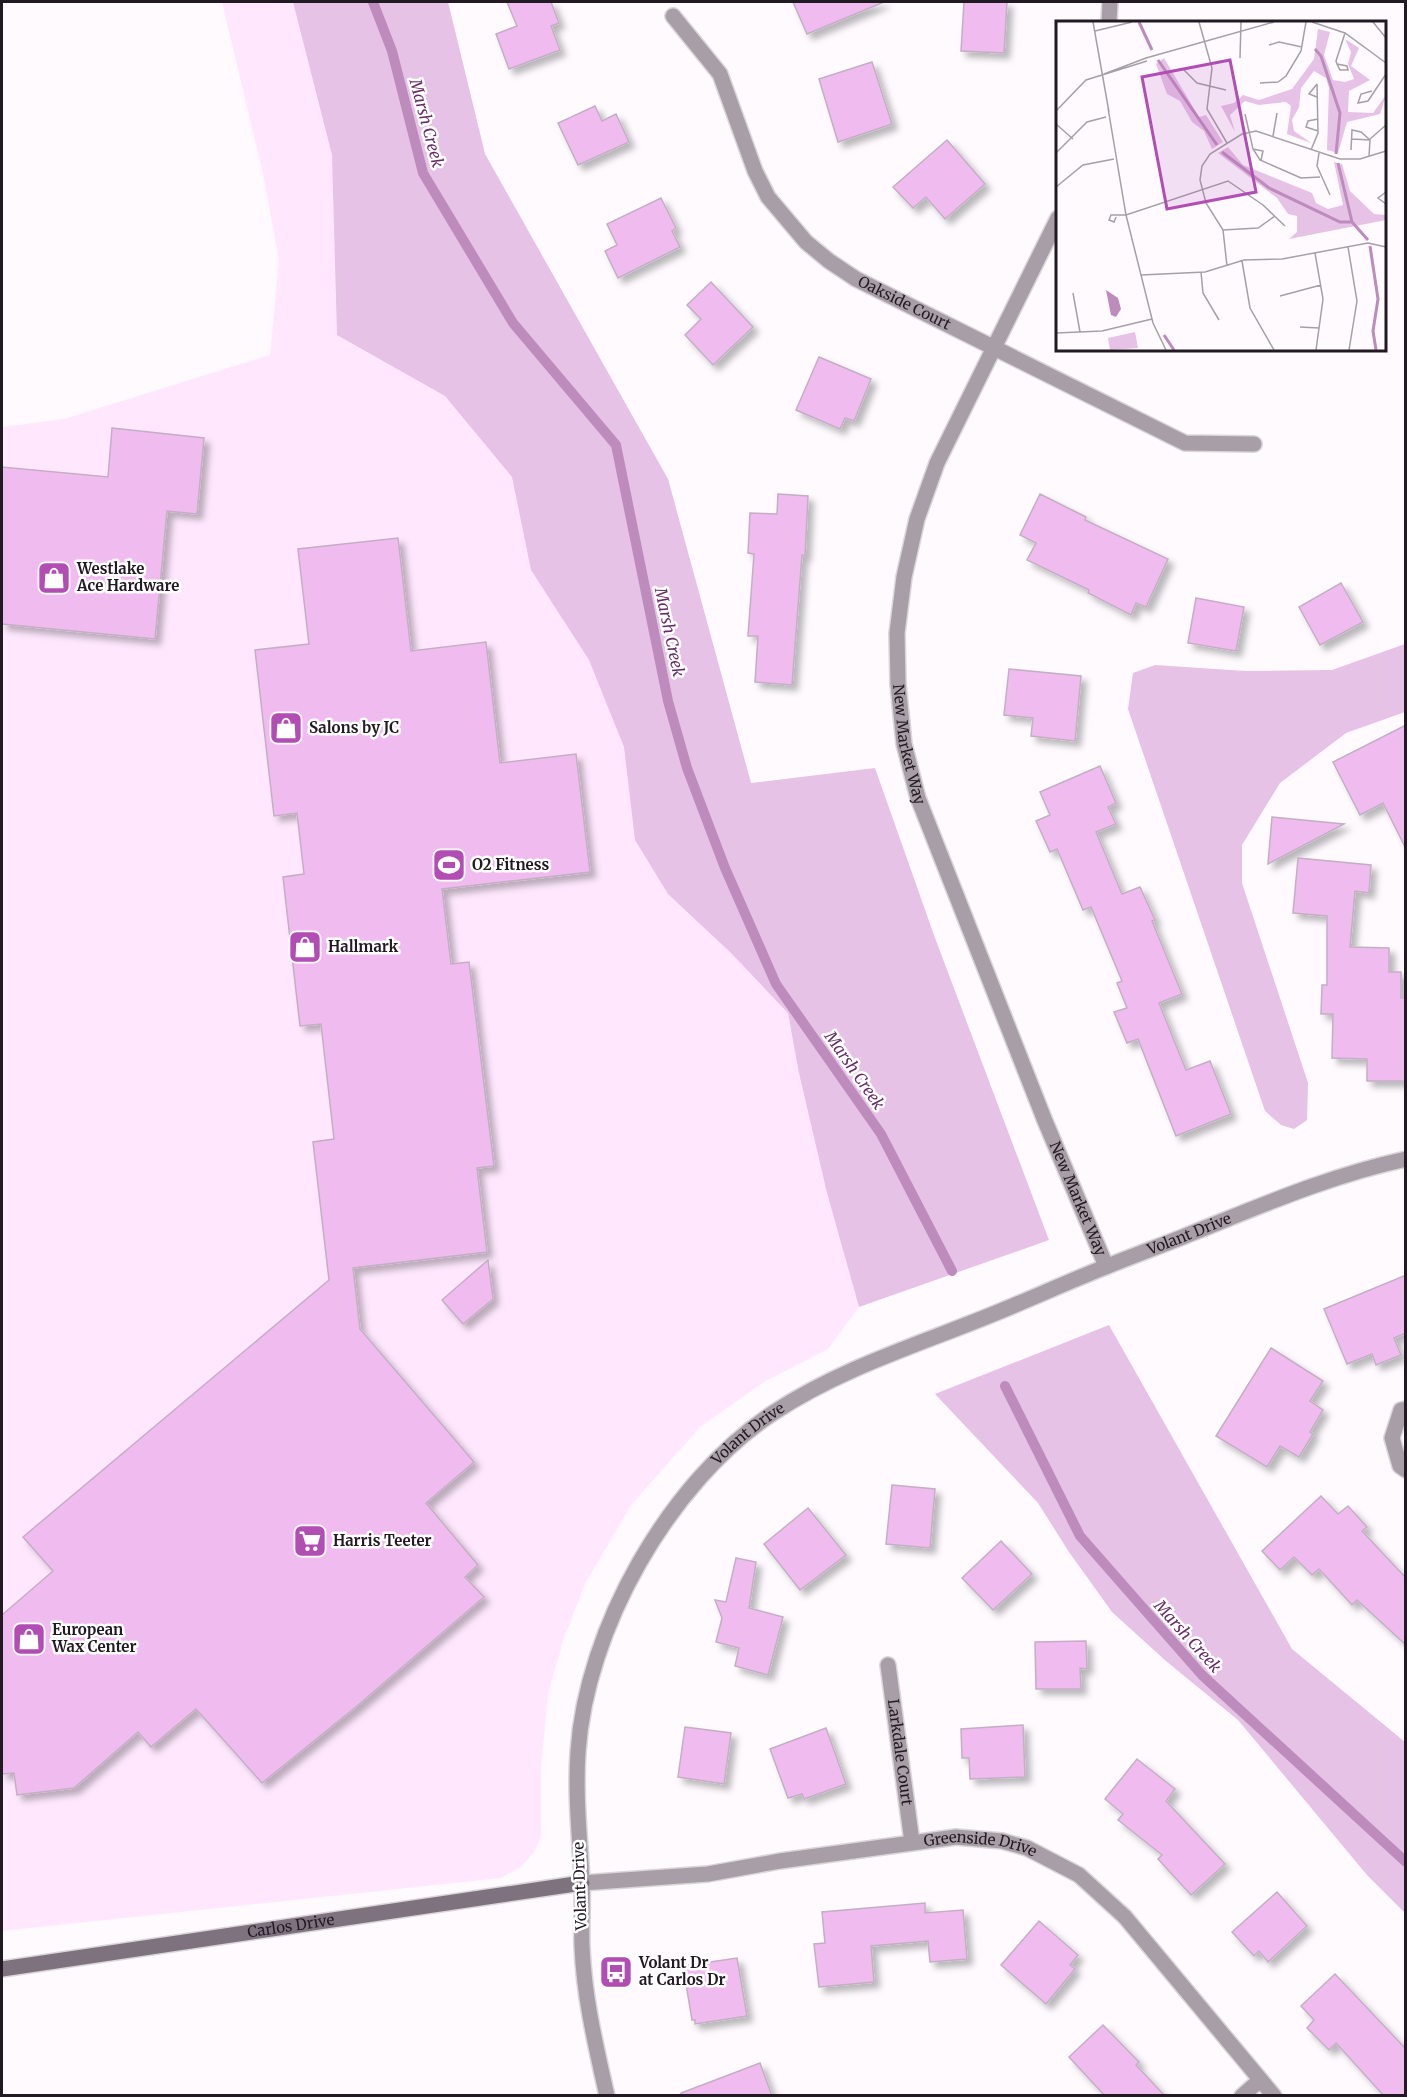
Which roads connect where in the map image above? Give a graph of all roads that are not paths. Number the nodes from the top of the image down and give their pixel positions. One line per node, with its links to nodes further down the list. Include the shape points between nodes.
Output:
1 (1110, 2): 3 (street)
2 (673, 16): 5 (street, Oakside Court, via 720,74 768,197 806,242 856,279)
3 (1109, 21)
4 (1056, 223): 5 (street, New Market Way)
5 (993, 347): 6 (street, Oakside Court, via 1185,443); 8 (street, New Market Way, via 937,463 916,519 897,633 904,744 918,798)
6 (1254, 444)
7 (1406, 1159): 8 (street, Volant Drive, via 1304,1188)
8 (1106, 1266): 13 (street, Volant Drive, via 821,1384 740,1437 701,1476 651,1542 627,1583 595,1665 583,1710 578,1752 577,1823)
9 (1406, 1408): 10 (street, via 1401,1410 1392,1438 1400,1466)
10 (1406, 1470)
11 (888, 1665): 12 (street, Larkdale Court)
12 (912, 1842): 13 (street, Greenside Drive, via 708,1874); 15 (street, Greenside Drive, via 957,1837 1002,1841 1028,1848 1079,1875 1125,1917)
13 (582, 1883): 14 (street, Carlos Drive); 16 (street, Volant Drive, via 582,1949 592,2027)
14 (2, 1969)
15 (1260, 2080): 17 (street); 18 (street, Greenside Drive)
16 (607, 2096)
17 (1242, 2096)
18 (1274, 2096)

